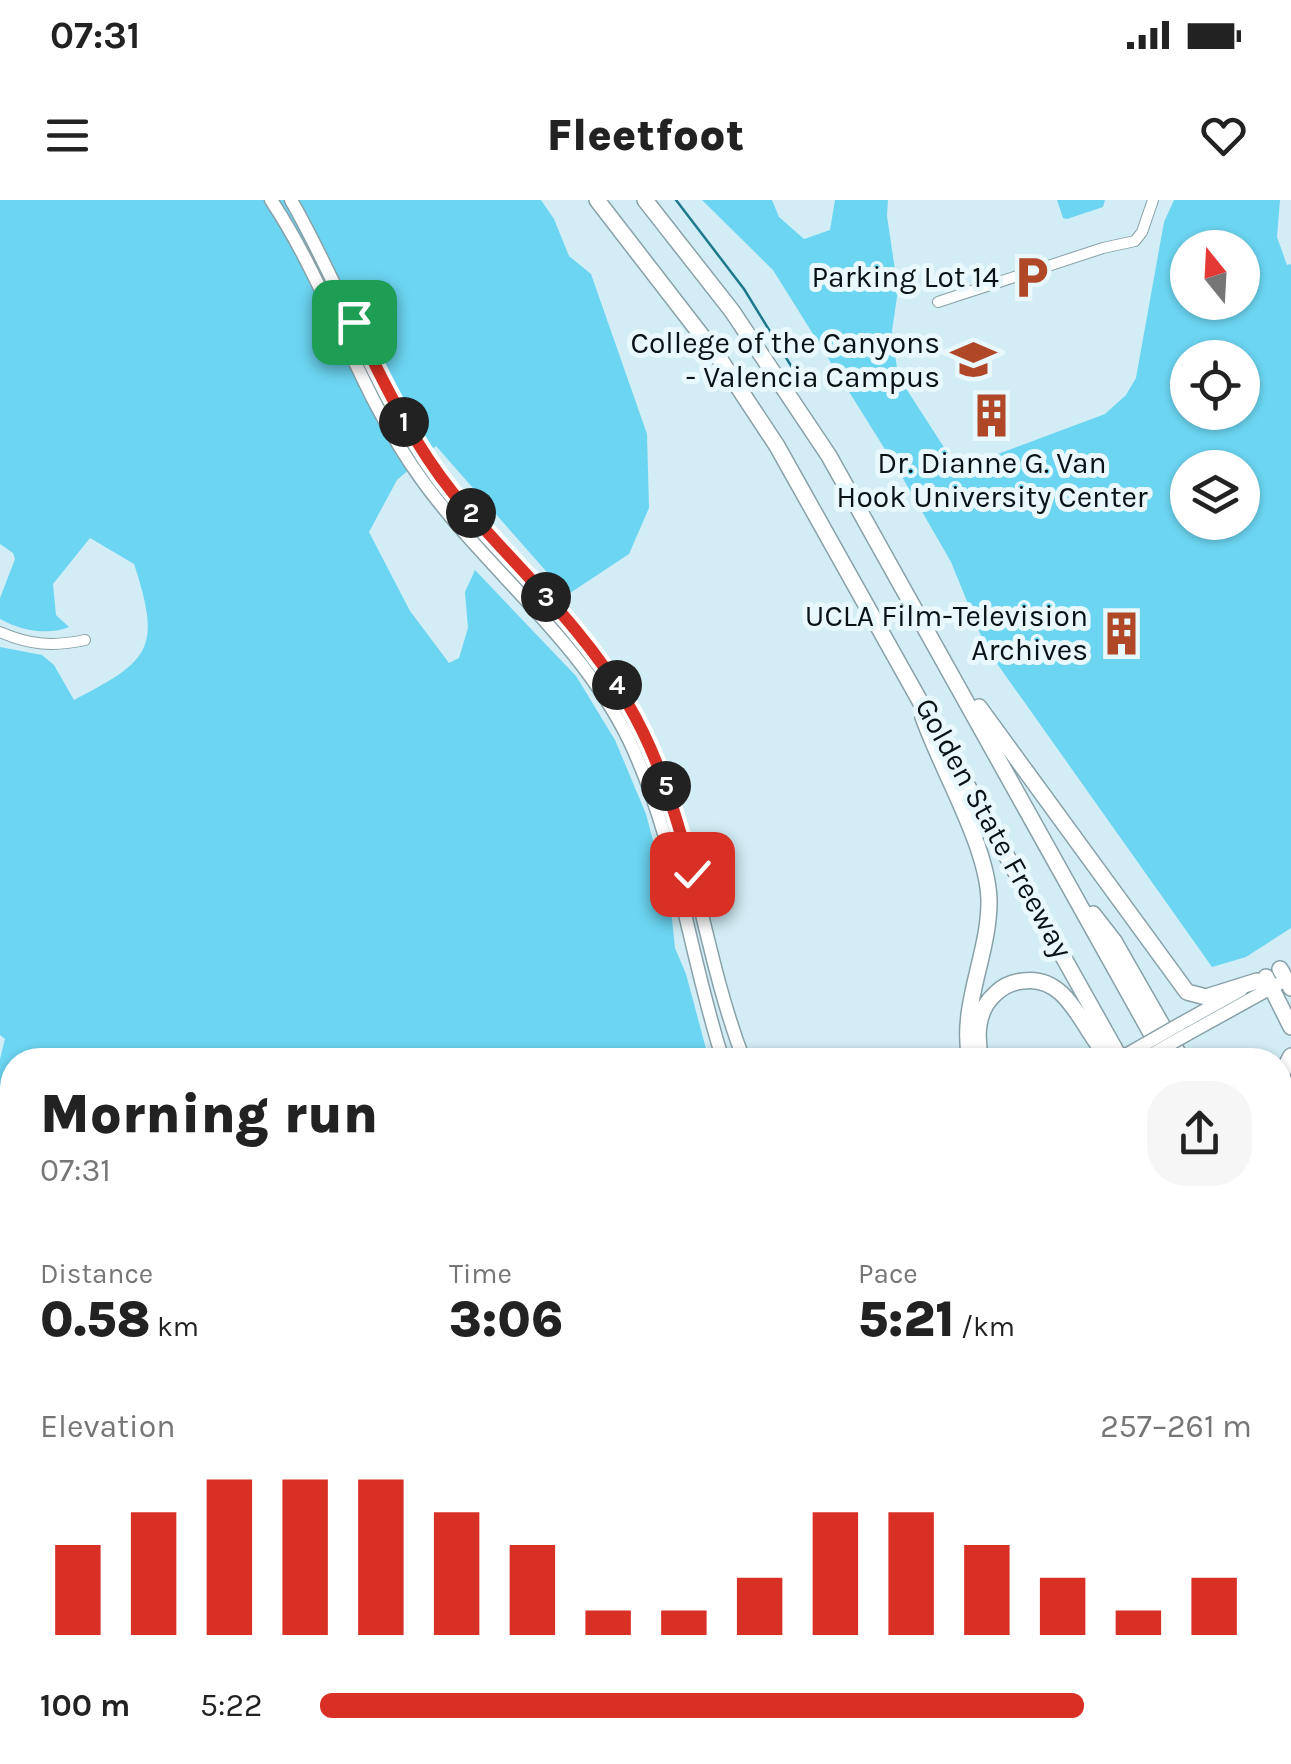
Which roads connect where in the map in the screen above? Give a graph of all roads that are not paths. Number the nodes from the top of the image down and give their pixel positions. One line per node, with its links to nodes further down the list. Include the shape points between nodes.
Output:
1 (271, 200): 15 (main road, via 404,454 581,663 622,726 660,820)
2 (291, 200): 16 (main road, via 417,442 580,634 642,730 678,822)
3 (597, 200): 10 (highway, Golden State Freeway, via 743,392)
4 (645, 200): 9 (highway, Golden State Freeway, via 777,373)
5 (1153, 200): 6 (street, via 1135,240)
6 (938, 302)
7 (0, 632): 8 (street, via 44,645)
8 (85, 640)
9 (944, 661): 11 (highway, Golden State Freeway); 12 (highway, via 1187,992 1206,997)
10 (911, 680): 17 (highway, via 987,884); 20 (highway, Golden State Freeway)
11 (1062, 874): 23 (highway, Golden State Freeway); 24 (highway, via 1114,942)
12 (1279, 978): 13 (highway); 14 (main road)
13 (1291, 1027)
14 (1183, 1030): 21 (main road, bridge); 22 (main road, bridge)
15 (720, 1048)
16 (741, 1048)
17 (969, 1048)
18 (980, 1048): 19 (highway, via 979,1025 988,1002 1025,980 1061,992)
19 (1106, 1048)
20 (1110, 1048)
21 (1143, 1048)
22 (1158, 1048)
23 (1159, 1048)
24 (1175, 1048)

